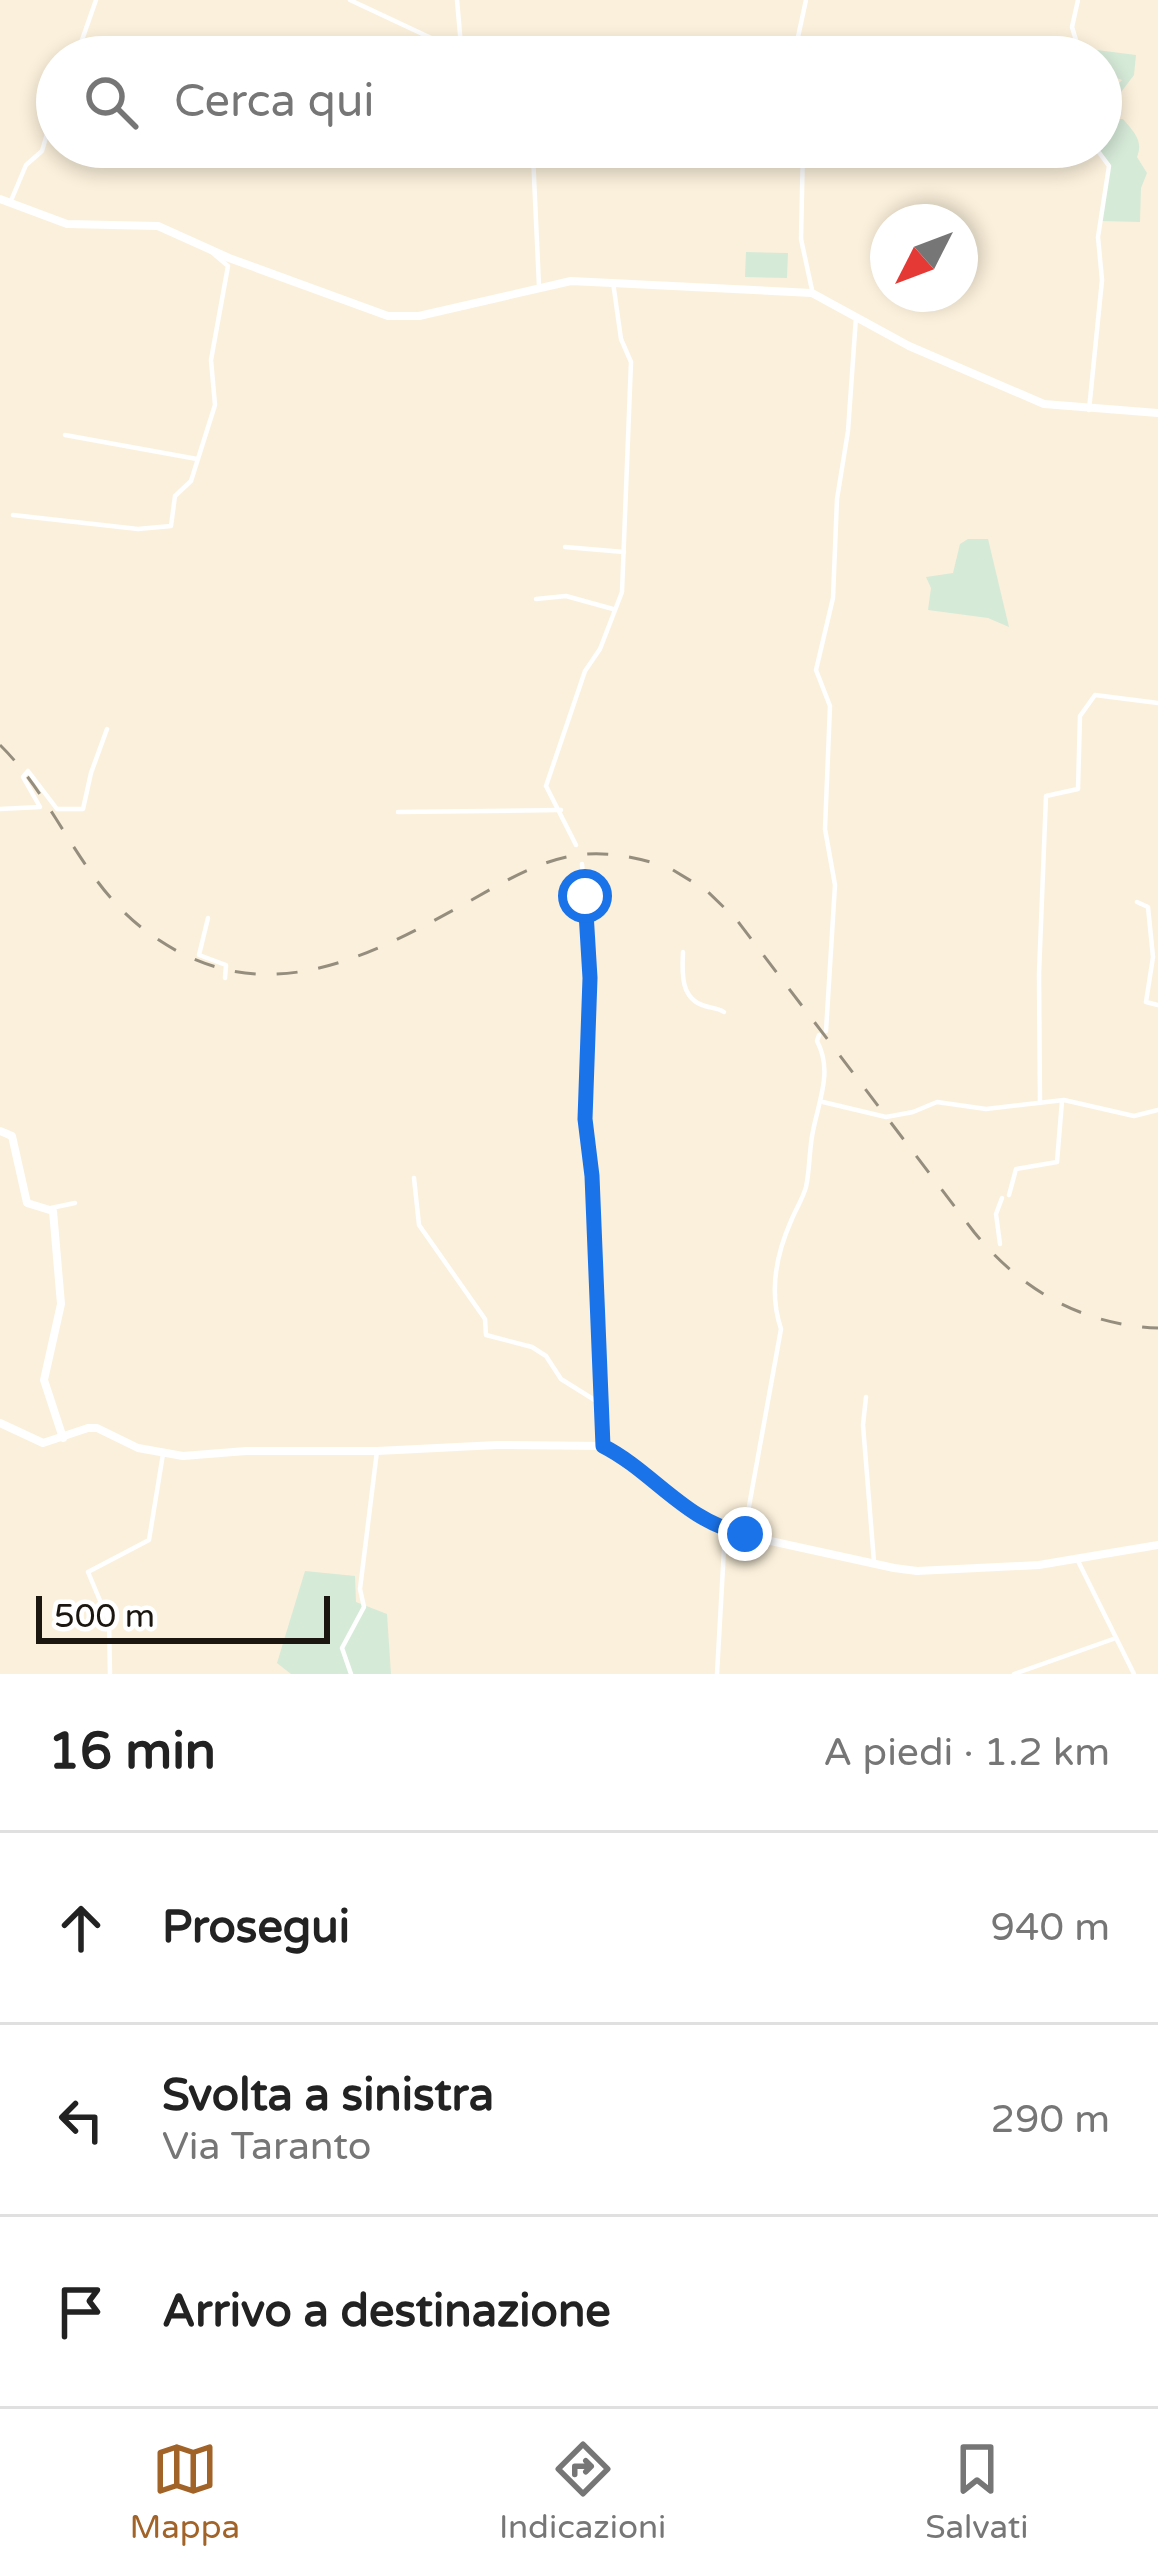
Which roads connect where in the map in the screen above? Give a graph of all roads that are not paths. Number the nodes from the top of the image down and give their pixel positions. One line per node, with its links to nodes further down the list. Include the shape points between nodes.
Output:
1 (96, 0): 6 (street)
2 (350, 0): 7 (street)
3 (457, 0): 8 (street)
4 (806, 0): 9 (street)
5 (1078, 0): 10 (street)
6 (83, 36)
7 (424, 36)
8 (460, 36)
9 (798, 36)
10 (1075, 36)
11 (36, 156): 15 (street)
12 (534, 168): 18 (street)
13 (802, 168): 19 (street, via 801,239)
14 (1109, 168): 21 (street)
15 (5, 201): 16 (street, via 67,224 158,226)
16 (208, 249): 18 (street, via 388,316 419,316); 24 (street, via 228,266 211,360 215,405)
17 (613, 282): 18 (street); 19 (street); 27 (street, via 631,362)
18 (539, 286)
19 (812, 293): 20 (street)
20 (856, 317): 21 (street, via 1044,404); 44 (street, via 833,598 816,670 830,706 825,829 835,886 817,1041)
21 (1089, 410): 22 (street)
22 (1158, 413)
23 (65, 435): 24 (street)
24 (197, 460): 25 (street, via 175,496 168,529)
25 (14, 515)
26 (565, 547): 27 (street)
27 (624, 552): 29 (street)
28 (536, 599): 29 (street, via 566,596)
29 (614, 609): 33 (street, via 547,778)
30 (1158, 703): 45 (street, via 1095,695 1080,716 1079,785 1046,796)
31 (107, 729): 32 (street, via 83,809 57,809 28,771 23,777 40,807)
32 (0, 809)
33 (560, 810): 34 (street); 35 (street)
34 (398, 812)
35 (576, 845)
36 (582, 864): 56 (street)
37 (1137, 902): 41 (street, via 1148,907 1153,955 1145,1002)
38 (208, 918): 40 (street, via 199,955 226,965)
39 (682, 952): 42 (street, via 688,993)
40 (225, 978)
41 (1158, 1004)
42 (724, 1012)
43 (1062, 1100): 45 (street); 46 (street, via 1134,1115); 49 (street, via 1057,1162 1016,1168)
44 (823, 1102): 45 (street, via 886,1117 938,1102); 63 (street, via 806,1190 777,1267 773,1306 781,1329)
45 (1040, 1103)
46 (1158, 1110)
47 (0, 1131): 53 (street, via 12,1136 27,1203)
48 (414, 1178): 56 (street, via 418,1225 484,1319 486,1335 546,1356 561,1378)
49 (1005, 1197): 51 (street); 52 (street); 54 (street, via 996,1214)
50 (75, 1203): 53 (street)
51 (988, 1203)
52 (1018, 1205)
53 (51, 1208): 58 (street, via 61,1304 44,1380)
54 (1000, 1244)
55 (866, 1397): 66 (street)
56 (601, 1404): 59 (street)
57 (0, 1424): 58 (street, via 37,1442)
58 (63, 1438): 61 (street, via 97,1428)
59 (603, 1446): 60 (street); 62 (street)
60 (377, 1451): 61 (street); 69 (street, via 364,1607 342,1648)
61 (163, 1454): 68 (street, via 149,1540 88,1573 109,1622)
62 (725, 1531): 63 (street); 70 (street)
63 (745, 1534): 66 (street)
64 (1158, 1546): 65 (street)
65 (1077, 1559): 66 (street, via 917,1571); 67 (street)
66 (874, 1562)
67 (1116, 1638): 71 (street); 72 (street)
68 (110, 1674)
69 (351, 1674)
70 (717, 1674)
71 (1013, 1674)
72 (1134, 1674)

